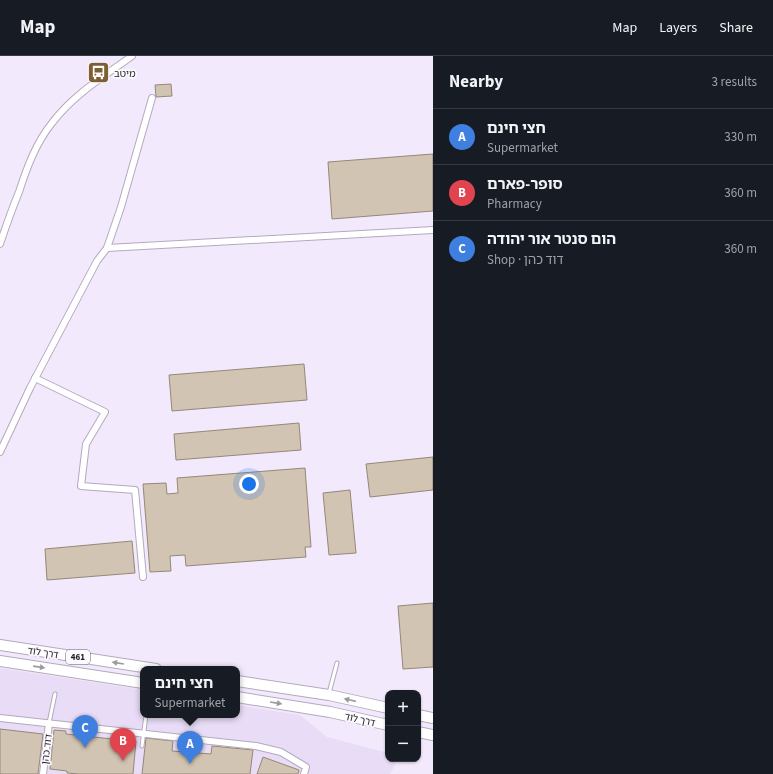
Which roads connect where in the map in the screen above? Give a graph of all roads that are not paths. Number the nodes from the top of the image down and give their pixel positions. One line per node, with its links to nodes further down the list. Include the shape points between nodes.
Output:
1 (132, 56): 4 (street, via 86,90 52,122 33,153)
2 (152, 98): 5 (street, via 131,175)
3 (433, 230): 5 (street)
4 (0, 244)
5 (107, 248): 6 (street, via 97,261)
6 (35, 378): 7 (street); 8 (street, via 106,412 86,444 81,486 135,490)
7 (0, 452)
8 (143, 577)
9 (0, 645): 12 (main road, דרך לוד / 461, one-way to 9)
10 (0, 661): 14 (main road, דרך לוד / 461, one-way to 14)
11 (337, 663): 16 (lane)
12 (140, 667)
13 (240, 681): 16 (main road, דרך לוד)
14 (140, 684)
15 (55, 694): 23 (lane)
16 (329, 695): 18 (main road, דרך לוד, one-way to 16)
17 (240, 697): 24 (main road, דרך לוד, one-way to 24, via 330,712)
18 (385, 707)
19 (421, 716): 22 (main road)
20 (0, 718): 23 (street)
21 (146, 718): 26 (lane)
22 (433, 718)
23 (50, 723): 26 (street); 29 (street, דוד כהן)
24 (385, 724)
25 (421, 733): 27 (main road)
26 (144, 734): 28 (lane); 30 (street, via 256,746 281,752 306,767)
27 (433, 735)
28 (142, 746)
29 (43, 774)
30 (304, 774)

